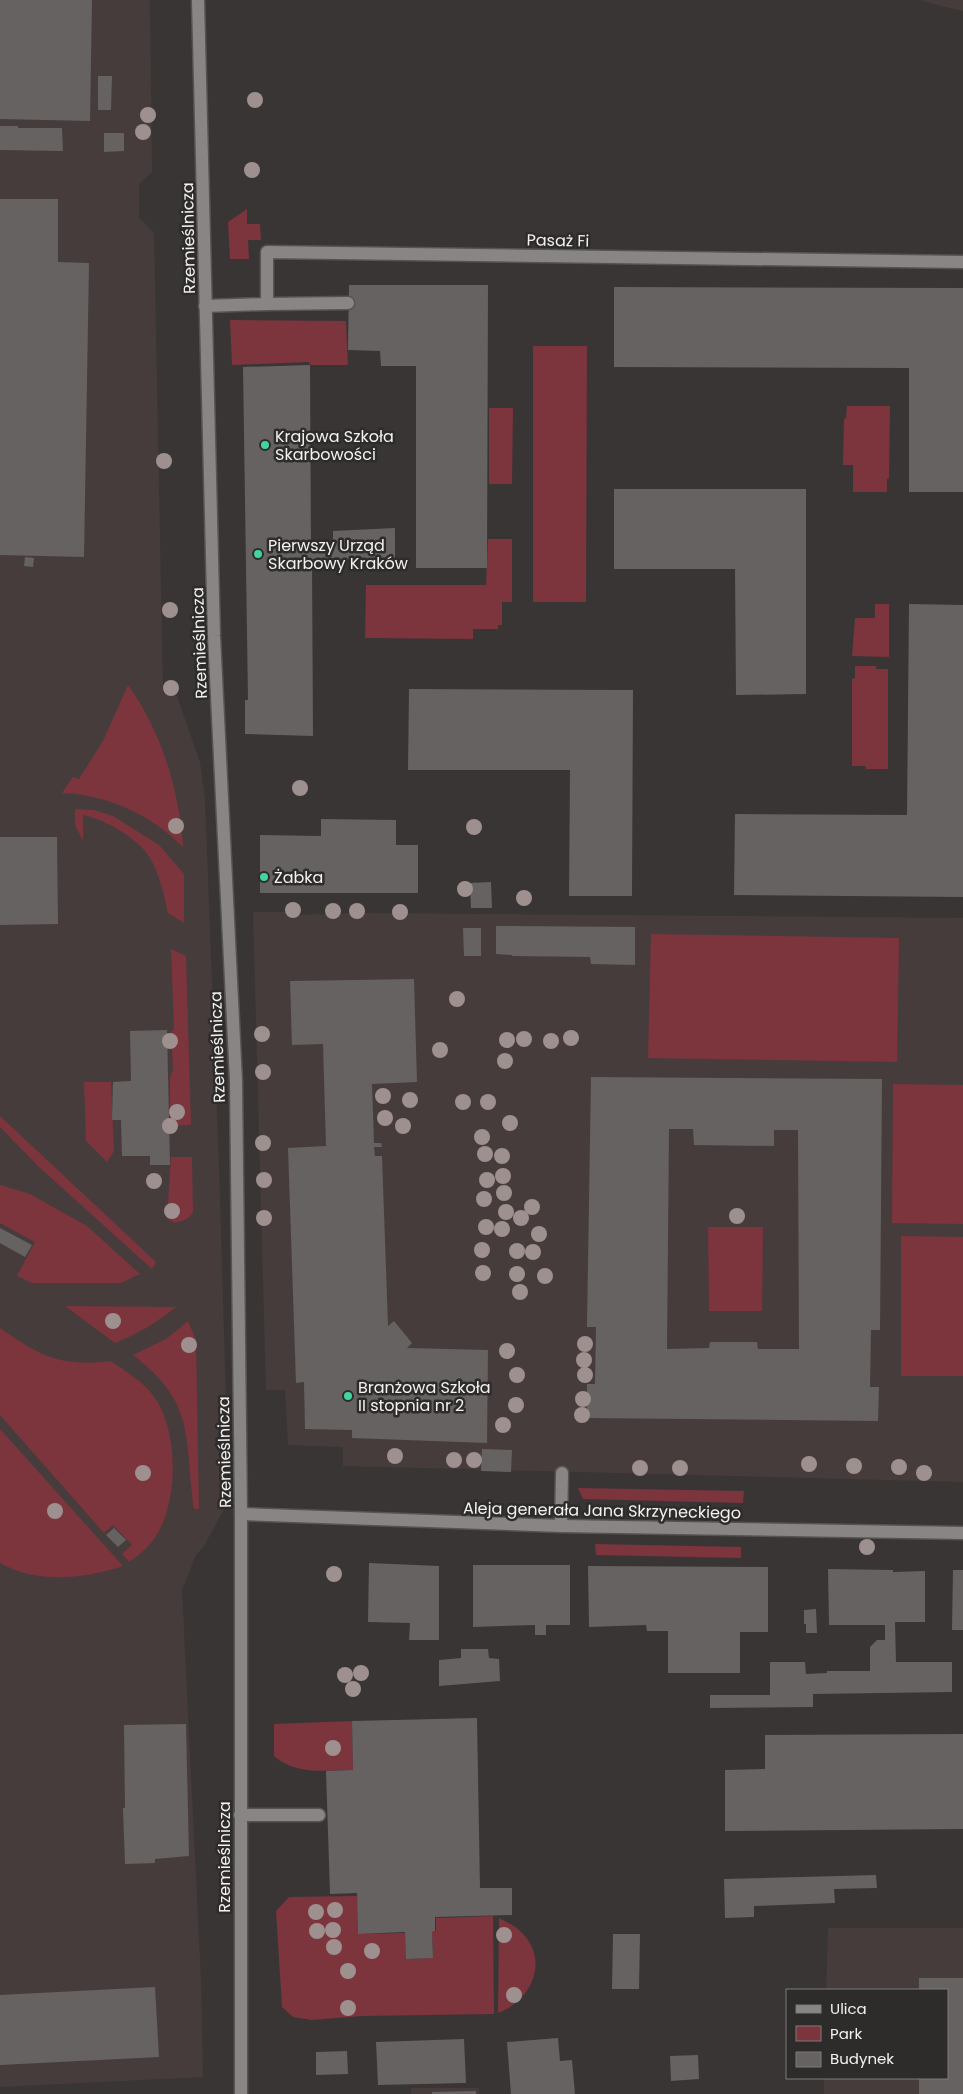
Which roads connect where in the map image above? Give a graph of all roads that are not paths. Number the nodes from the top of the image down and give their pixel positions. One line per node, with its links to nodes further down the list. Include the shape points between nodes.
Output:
1 (198, 0): 5 (street, Rzemieślnicza)
2 (963, 262): 3 (street, Pasaż Fi, via 267,252)
3 (267, 304): 4 (street); 5 (street)
4 (348, 304)
5 (205, 306): 7 (street, Rzemieślnicza, via 214,636 236,1081)
6 (562, 1473): 8 (street)
7 (241, 1514): 8 (street, Aleja generała Jana Skrzyneckiego); 10 (street, Rzemieślnicza)
8 (561, 1526): 9 (street, Aleja generała Jana Skrzyneckiego)
9 (963, 1534)
10 (240, 1815): 11 (street); 12 (street, Rzemieślnicza)
11 (319, 1815)
12 (242, 2094)

